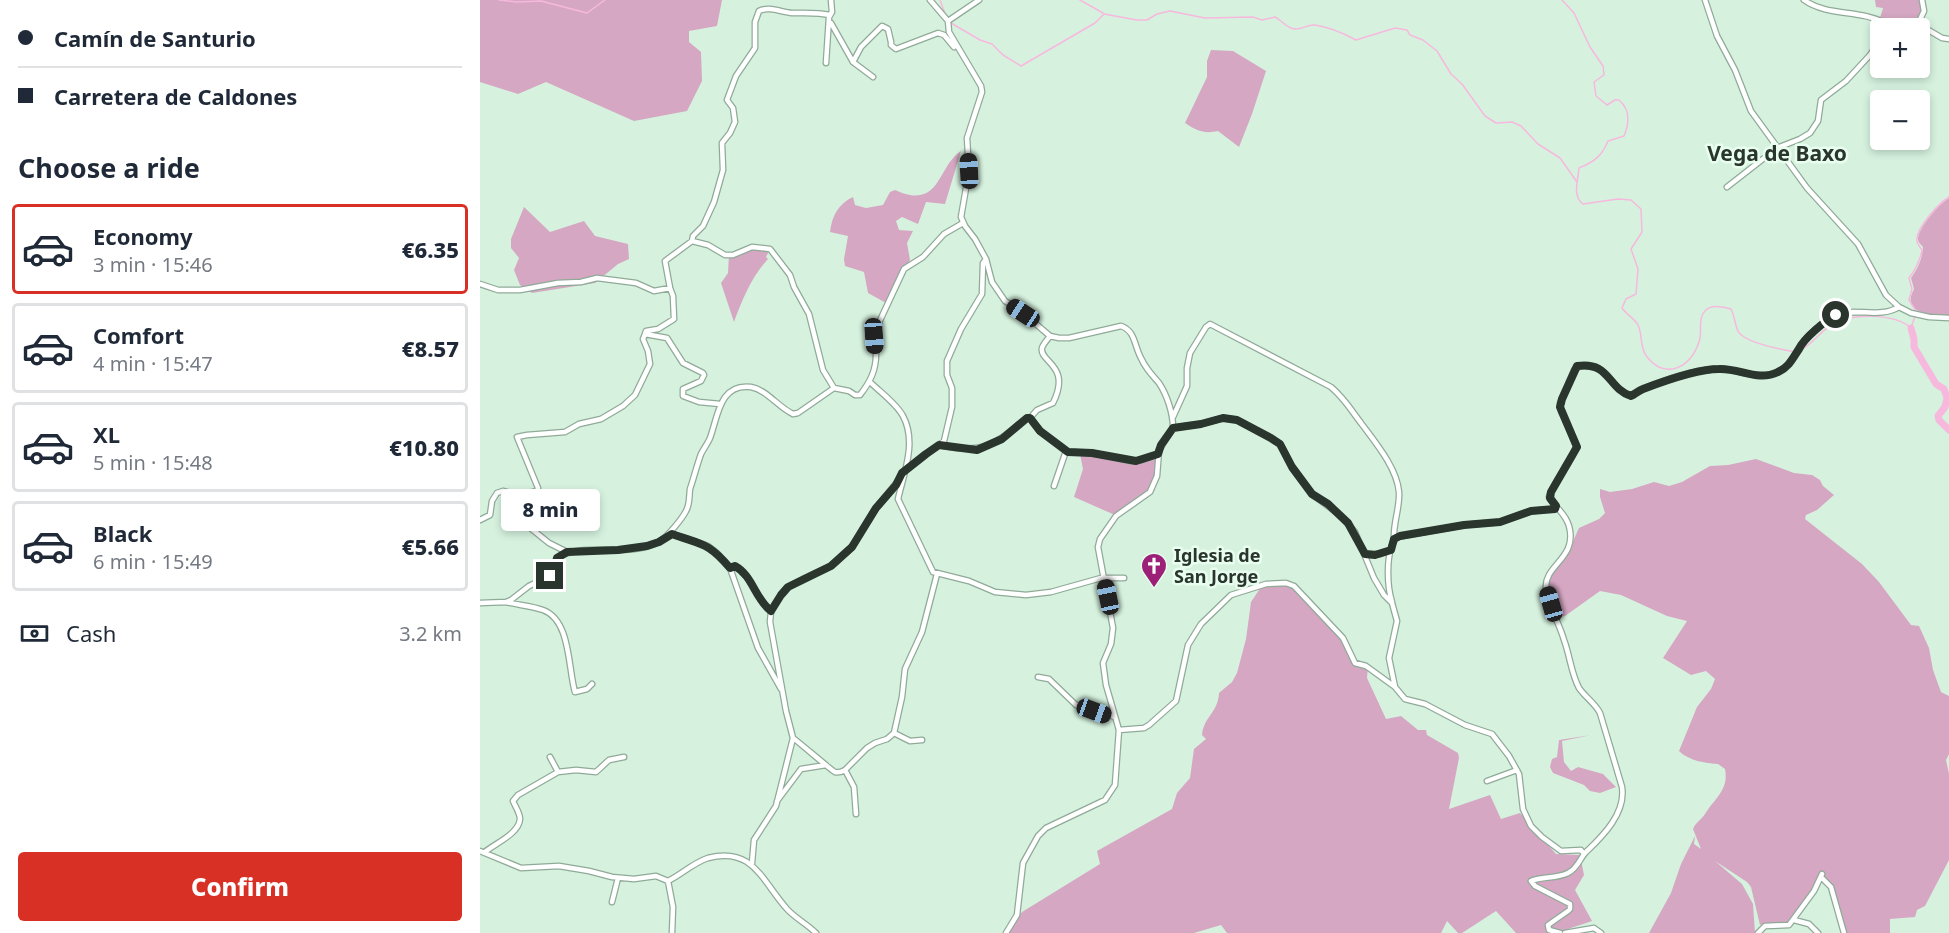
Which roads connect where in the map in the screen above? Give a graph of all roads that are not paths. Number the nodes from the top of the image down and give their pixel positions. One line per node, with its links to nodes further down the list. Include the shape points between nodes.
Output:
1 (831, 0): 7 (street)
2 (930, 0): 10 (street)
3 (979, 0): 10 (street)
4 (1705, 0): 19 (street, via 1751,111)
5 (1804, 0): 9 (street, via 1813,7)
6 (1922, 0): 8 (street)
7 (830, 15): 11 (street); 22 (street, via 766,8 759,11 755,48 736,76 727,100 735,122 722,143 723,170 714,202)
8 (1921, 18)
9 (1870, 19)
10 (948, 21): 14 (street)
11 (830, 23): 16 (street); 17 (street)
12 (1930, 31): 13 (street)
13 (1949, 39)
14 (960, 53): 16 (street, via 940,33 896,50 888,29 882,26 861,46); 21 (street, via 982,92 967,138 969,171 962,205)
15 (1870, 55): 19 (street, via 1821,100 1818,121 1810,133)
16 (853, 62): 18 (street)
17 (826, 63)
18 (873, 77)
19 (1777, 148): 20 (street); 26 (street, via 1858,244)
20 (1727, 187)
21 (963, 223): 23 (street); 32 (street, via 944,234 923,257 904,269 875,333 875,366)
22 (692, 241): 25 (street, via 666,261); 33 (street, via 708,244 725,255 757,247 772,252 790,275 809,314 823,370)
23 (986, 259): 31 (street, via 992,282 1005,300); 38 (street, via 982,294 947,361 952,407 946,435)
24 (480, 284): 25 (street, via 498,290 520,290 597,278 636,283 654,291)
25 (670, 288): 30 (street, via 674,319)
26 (1893, 303): 27 (street); 28 (street)
27 (1899, 308): 28 (street); 29 (street, via 1920,316)
28 (1881, 313): 44 (street, via 1836,315 1814,332 1781,371 1767,376 1711,369 1663,382 1631,396 1600,368 1577,366 1560,407 1577,447 1551,492 1550,499)
29 (1949, 318)
30 (645, 334): 34 (street, via 667,338 683,363 703,372 700,381 683,389 683,396); 43 (street, via 650,364 632,399 601,419 565,432 517,437 538,488)
31 (1050, 336): 35 (street, via 1068,338 1121,326 1128,328 1142,362 1163,390); 36 (street, via 1042,351 1057,369 1058,392 1053,403)
32 (870, 381): 33 (street, via 858,395); 41 (street, via 904,417 910,445)
33 (834, 388): 34 (street, via 793,414 751,387 735,388)
34 (720, 404): 46 (street, via 700,456 688,508)
35 (1173, 417): 37 (street); 47 (street, via 1187,386 1190,353 1210,324 1331,387 1346,400 1381,449 1396,479 1399,495)
36 (1030, 418): 38 (street, via 1002,439 977,450); 39 (street)
37 (1173, 428): 40 (street); 50 (street, via 1223,418 1237,420 1271,438 1280,444 1312,494 1348,523)
38 (939, 445): 41 (street)
39 (1066, 451): 40 (street, via 1131,461); 42 (street)
40 (1158, 454): 53 (street, via 1157,476 1150,492 1116,516 1100,539 1098,555)
41 (905, 470): 52 (street, via 898,502); 58 (street, via 852,547 831,566 788,587)
42 (1054, 486)
43 (518, 495): 45 (street, via 497,493 490,515); 49 (street, via 519,521)
44 (1556, 507): 47 (street, via 1500,522); 78 (street, via 1565,515 1570,541 1564,557 1548,577 1546,589 1575,679 1600,713 1622,791 1613,821)
45 (480, 520)
46 (669, 534): 49 (street, via 654,544 628,550); 51 (street, via 708,546)
47 (1394, 539): 48 (street)
48 (1391, 550): 50 (street); 57 (street, via 1387,580)
49 (567, 552): 55 (street, via 557,558 550,576)
50 (1365, 554): 57 (street, via 1374,578)
51 (730, 568): 58 (street, via 735,566 742,571); 62 (street, via 758,648)
52 (937, 574): 53 (street, via 951,575 998,592 1032,595); 65 (street, via 922,632 905,669)
53 (1104, 577): 54 (street); 63 (street, via 1113,628 1103,671)
54 (1124, 578)
55 (506, 602): 56 (street); 60 (street, via 542,610 557,621 569,654 574,692)
56 (480, 603)
57 (1392, 603): 61 (street, via 1396,621 1389,658)
58 (771, 611): 62 (street)
59 (1038, 677): 63 (street, via 1049,679 1076,705)
60 (592, 684)
61 (1395, 687): 64 (street, via 1366,666 1355,663 1343,638 1294,586 1266,584 1234,593 1201,624 1186,648 1177,698 1172,705 1144,728); 72 (street, via 1405,699 1492,734)
62 (783, 692): 66 (street)
63 (1115, 717): 64 (street)
64 (1119, 730): 86 (street, via 1112,791 1105,800 1046,828 1038,836 1022,867 1017,915)
65 (894, 733): 67 (street, via 910,741); 71 (street, via 867,747)
66 (793, 738): 70 (street); 75 (street)
67 (922, 740)
68 (550, 757): 73 (street)
69 (624, 758): 73 (street, via 609,760 596,772)
70 (826, 765): 71 (street, via 834,772); 75 (street, via 801,770)
71 (844, 770): 76 (street, via 854,787)
72 (1516, 770): 74 (street); 78 (street, via 1522,809 1531,826 1561,850 1581,850)
73 (558, 772): 77 (street, via 516,797 513,801 519,823)
74 (1487, 781)
75 (777, 801): 79 (street, via 754,840)
76 (856, 814)
77 (482, 852): 80 (street, via 521,868 568,867)
78 (1584, 854): 87 (street, via 1570,872 1531,881 1570,904 1568,911 1548,925 1549,930)
79 (752, 862): 81 (street, via 732,856 716,857 694,864); 85 (street, via 787,909)
80 (618, 878): 81 (street, via 656,876); 82 (street)
81 (668, 881): 84 (street)
82 (612, 902)
83 (1794, 920): 90 (street, via 1785,926 1765,926); 91 (street, via 1809,924); 92 (street, via 1821,876 1831,887)
84 (672, 933)
85 (816, 933)
86 (1006, 933)
87 (1560, 933)
88 (1565, 933): 89 (street, via 1594,927)
89 (1601, 933)
90 (1758, 933)
91 (1818, 933)
92 (1844, 933)

